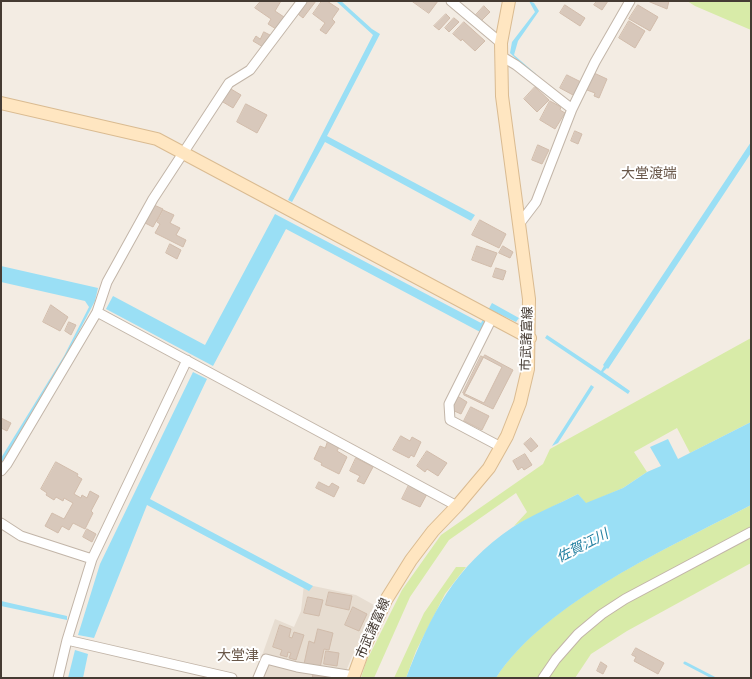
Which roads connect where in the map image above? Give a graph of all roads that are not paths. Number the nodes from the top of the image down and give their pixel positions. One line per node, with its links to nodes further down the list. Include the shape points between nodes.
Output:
1 (302, 1): 9 (street, via 250,70 229,83)
2 (452, 1): 5 (street)
3 (508, 1): 5 (main road, 市武諸富線)
4 (630, 1): 8 (street)
5 (501, 43): 6 (main road, 市武諸富線)
6 (502, 56): 8 (street); 10 (main road, 市武諸富線, via 502,96)
7 (1, 103): 9 (main road, via 156,139)
8 (572, 109): 10 (street, via 536,202)
9 (184, 154): 11 (street, via 153,199 107,282); 12 (main road)
10 (520, 222): 13 (main road, 市武諸富線, via 529,299)
11 (97, 312): 14 (street); 16 (street, via 8,464)
12 (487, 316): 13 (main road); 15 (street, via 449,404 450,420)
13 (530, 338): 15 (main road, 市武諸富線, via 528,369 520,402)
14 (187, 360): 17 (street); 20 (street)
15 (501, 447): 17 (main road, 市武諸富線, via 489,468)
16 (1, 471)
17 (457, 506): 22 (main road, 市武諸富線, via 428,537 386,600)
18 (1, 523): 20 (street, via 21,536)
19 (751, 532): 26 (street, via 608,610 578,634)
20 (92, 559): 21 (street)
21 (67, 640): 23 (street); 24 (street)
22 (354, 677): 25 (street, via 266,659)
23 (58, 678)
24 (232, 678)
25 (258, 678)
26 (543, 678)

